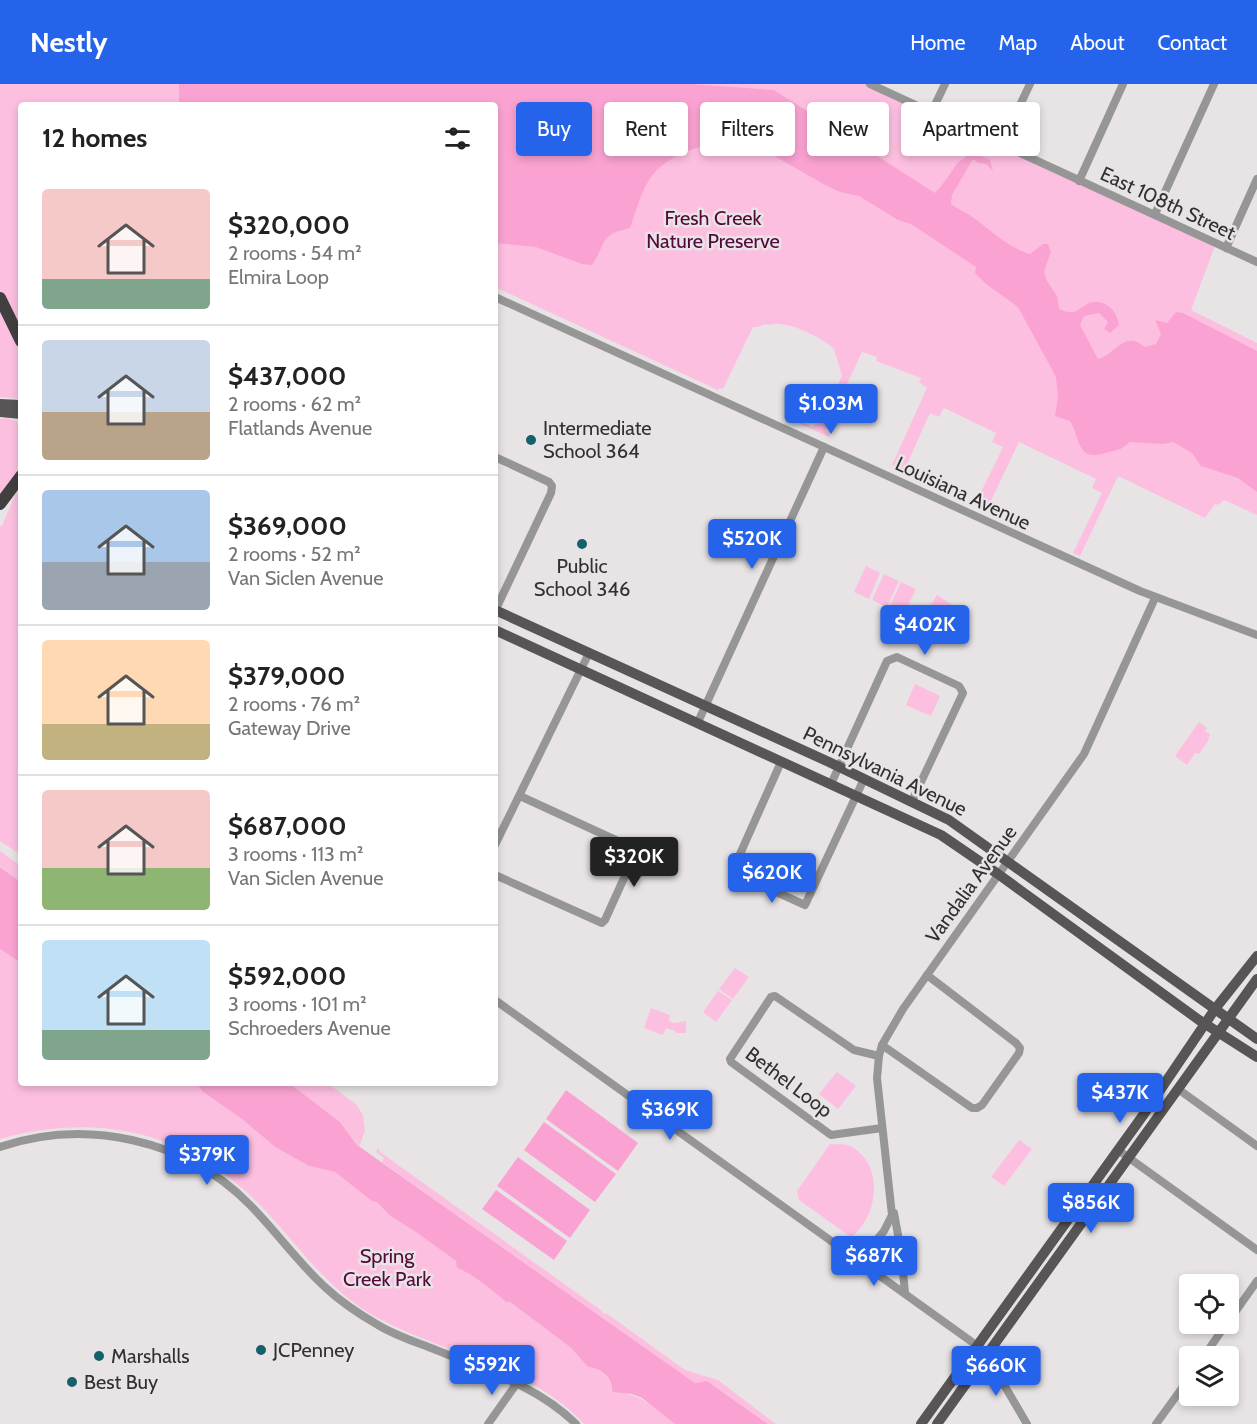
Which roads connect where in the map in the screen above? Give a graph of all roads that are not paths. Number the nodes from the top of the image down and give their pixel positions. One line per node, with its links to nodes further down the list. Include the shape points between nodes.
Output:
1 (870, 84): 6 (street, East 108th Street)
2 (945, 84): 7 (street)
3 (1030, 84): 8 (street)
4 (1123, 84): 11 (street)
5 (1214, 84): 12 (street)
6 (909, 102)
7 (936, 102)
8 (1022, 102)
9 (1026, 156): 11 (street, East 108th Street)
10 (1257, 179): 13 (street)
11 (1079, 181): 12 (street, East 108th Street)
12 (1155, 214): 13 (street, East 108th Street)
13 (1226, 248): 14 (street, East 108th Street)
14 (1257, 262)
15 (0, 298): 17 (highway)
16 (498, 298): 22 (street, Louisiana Avenue)
17 (18, 335)
18 (0, 404): 19 (main road)
19 (18, 405)
20 (0, 412): 21 (main road)
21 (18, 414)
22 (824, 447): 26 (street, Louisiana Avenue); 33 (street)
23 (498, 458): 27 (street, via 552,486)
24 (18, 480): 25 (highway)
25 (0, 504)
26 (1155, 598): 30 (street, Louisiana Avenue); 43 (street, Vandalia Avenue, via 1085,753)
27 (498, 604)
28 (498, 611): 31 (main road, Pennsylvania Avenue)
29 (498, 631): 32 (main road, Pennsylvania Avenue)
30 (1257, 635)
31 (589, 653): 32 (street); 33 (main road, Pennsylvania Avenue)
32 (581, 670): 34 (main road, Pennsylvania Avenue); 40 (street)
33 (704, 706): 34 (street); 36 (main road, Pennsylvania Avenue)
34 (698, 722): 35 (main road, Pennsylvania Avenue)
35 (781, 762): 38 (main road, Pennsylvania Avenue); 39 (street, via 732,872 805,905)
36 (838, 768): 37 (main road, Pennsylvania Avenue); 38 (street); 41 (street, via 886,661 897,657 959,686 963,693)
37 (864, 779): 39 (street); 41 (main road, Pennsylvania Avenue)
38 (831, 784): 39 (main road, Pennsylvania Avenue)
39 (856, 795): 44 (main road, Pennsylvania Avenue, via 941,835)
40 (520, 796): 42 (street); 45 (street, via 633,848 634,856 602,923)
41 (912, 801): 43 (main road, Pennsylvania Avenue, via 949,820)
42 (498, 840)
43 (1007, 862): 44 (street, Vandalia Avenue); 50 (main road, Pennsylvania Avenue)
44 (998, 874): 47 (street, Vandalia Avenue); 52 (main road, Pennsylvania Avenue)
45 (498, 876)
46 (1257, 956): 50 (main road)
47 (927, 975): 55 (street, Vandalia Avenue); 55 (street, via 1017,1043 1018,1053 982,1105 972,1108)
48 (1257, 979): 51 (main road)
49 (498, 1002): 66 (street)
50 (1215, 1009): 51 (main road, Pennsylvania Avenue); 52 (main road)
51 (1228, 1018): 53 (main road); 54 (main road, Pennsylvania Avenue)
52 (1206, 1023): 53 (main road, Pennsylvania Avenue); 62 (main road)
53 (1219, 1031): 57 (main road, Pennsylvania Avenue); 58 (main road)
54 (1257, 1039)
55 (882, 1045): 56 (street, Vandalia Avenue)
56 (879, 1056): 59 (street, Vandalia Avenue); 59 (street, Bethel Loop, via 854,1050 775,996 730,1059 831,1135)
57 (1257, 1057)
58 (1178, 1089): 60 (street); 63 (main road)
59 (882, 1128): 64 (street, Vandalia Avenue)
60 (1257, 1146)
61 (0, 1148): 72 (street, via 39,1137 84,1134 132,1140 178,1155 210,1172 247,1202 317,1280 350,1308 392,1333)
62 (1118, 1150): 63 (street); 70 (main road)
63 (1129, 1158): 65 (street); 71 (main road)
64 (891, 1204): 66 (street, Vandalia Avenue, via 889,1225); 68 (street, Vandalia Avenue, via 899,1235)
65 (1257, 1250)
66 (860, 1260): 68 (street)
67 (1257, 1281): 69 (street)
68 (905, 1293): 70 (street)
69 (1239, 1306)
70 (977, 1347): 71 (street); 76 (main road)
71 (986, 1356): 77 (main road); 78 (street)
72 (517, 1383): 74 (street); 75 (street)
73 (1179, 1392): 79 (street)
74 (488, 1424)
75 (576, 1424)
76 (921, 1424)
77 (937, 1424)
78 (1026, 1424)
79 (1156, 1424)

